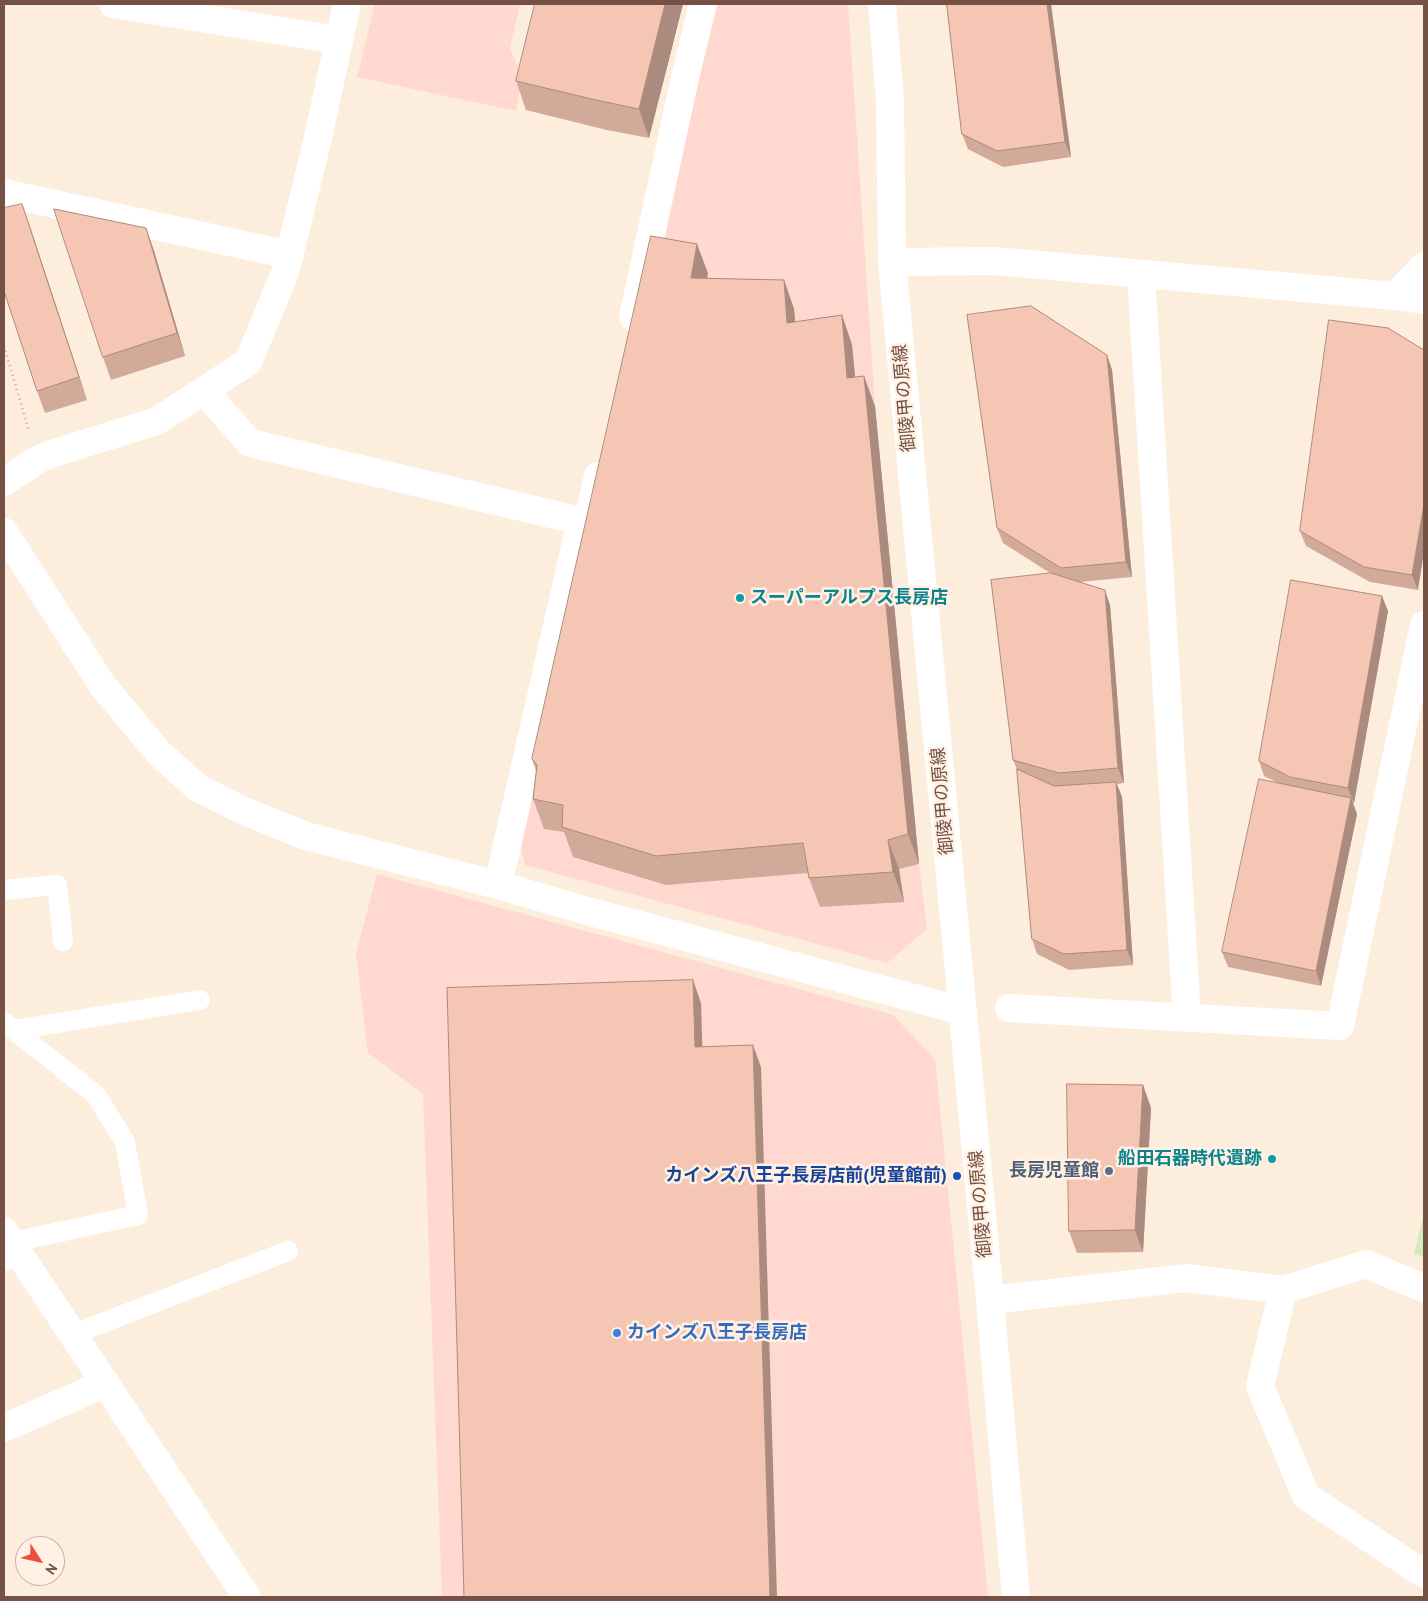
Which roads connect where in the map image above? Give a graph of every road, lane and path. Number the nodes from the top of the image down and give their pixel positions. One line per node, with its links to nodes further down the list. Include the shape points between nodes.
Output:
1 (113, 4): 5 (street)
2 (347, 4): 5 (street)
3 (703, 4): 13 (street)
4 (882, 4): 8 (street, 御陵甲の原線, via 890,100)
5 (338, 40): 7 (street)
6 (4, 193): 7 (street)
7 (290, 255): 15 (street, via 248,362)
8 (892, 262): 10 (street, via 994,261); 27 (street, 御陵甲の原線)
9 (1424, 266): 11 (street)
10 (1141, 274): 11 (street); 28 (street)
11 (1395, 296): 12 (street)
12 (1424, 300)
13 (628, 340)
14 (4, 346): 17 (path)
15 (204, 391): 17 (street, via 157,421); 19 (street, via 250,443)
16 (603, 454): 19 (street, via 590,511)
17 (38, 460): 18 (street)
18 (4, 482)
19 (581, 520): 22 (street)
20 (4, 532): 22 (street, via 103,686 160,753 198,788 306,836)
21 (1424, 625): 28 (street, via 1340,1026)
22 (498, 885): 27 (street)
23 (4, 890): 24 (lane, via 57,885)
24 (63, 942)
25 (200, 1000): 29 (lane)
26 (1009, 1008): 28 (street)
27 (963, 1011): 34 (street, 御陵甲の原線)
28 (1187, 1018)
29 (9, 1026): 30 (lane, via 96,1094 125,1142 138,1215)
30 (10, 1247): 35 (street)
31 (288, 1251): 35 (lane)
32 (1424, 1288): 33 (street, via 1366,1264)
33 (1283, 1290): 34 (street, via 1186,1278); 38 (street, via 1260,1386 1306,1496)
34 (990, 1300): 40 (street, 御陵甲の原線)
35 (74, 1334): 36 (street)
36 (106, 1383): 37 (street); 39 (street)
37 (4, 1428)
38 (1424, 1574)
39 (247, 1597)
40 (1016, 1597)

